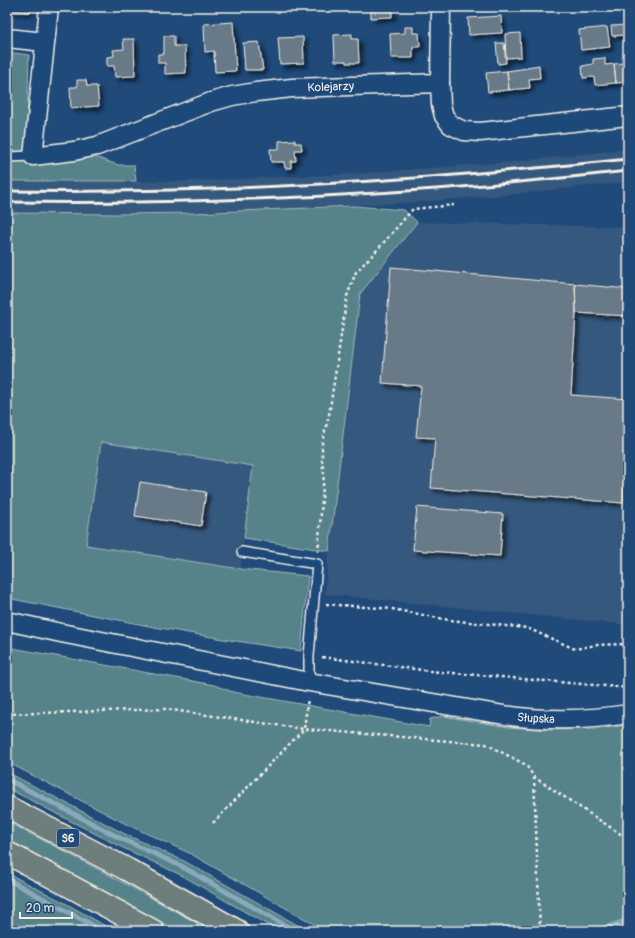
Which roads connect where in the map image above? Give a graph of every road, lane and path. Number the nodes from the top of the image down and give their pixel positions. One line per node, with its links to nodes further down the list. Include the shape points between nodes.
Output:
1 (49, 7): 4 (street)
2 (441, 7): 5 (street)
3 (7, 38): 4 (street)
4 (46, 42): 7 (street)
5 (440, 83): 6 (street, via 444,116 451,125 464,131 480,132); 7 (street, Kolejarzy, via 292,88 238,95 211,102 97,146)
6 (628, 116)
7 (33, 156): 8 (lane, Kolejarzy)
8 (7, 157)
9 (454, 205): 11 (path, via 413,209 356,272 349,290 329,415 322,443 324,473)
10 (242, 552): 11 (lane)
11 (317, 564): 12 (lane)
12 (314, 603): 14 (path, via 392,609 449,620 526,628 575,649); 15 (lane)
13 (7, 621): 16 (street, Słupska, via 61,634)
14 (625, 644)
15 (309, 656): 16 (lane); 17 (path, via 430,671)
16 (309, 682): 19 (street, Słupska, via 523,718 553,720); 20 (path)
17 (628, 688)
18 (7, 714): 20 (path, via 165,709)
19 (628, 714)
20 (304, 729): 21 (path, via 486,744 526,765); 23 (path)
21 (534, 777): 24 (path, via 622,835); 28 (path)
22 (7, 807): 27 (highway, S6)
23 (213, 823)
24 (628, 836)
25 (7, 854): 26 (highway)
26 (153, 931)
27 (237, 931)
28 (540, 931)

